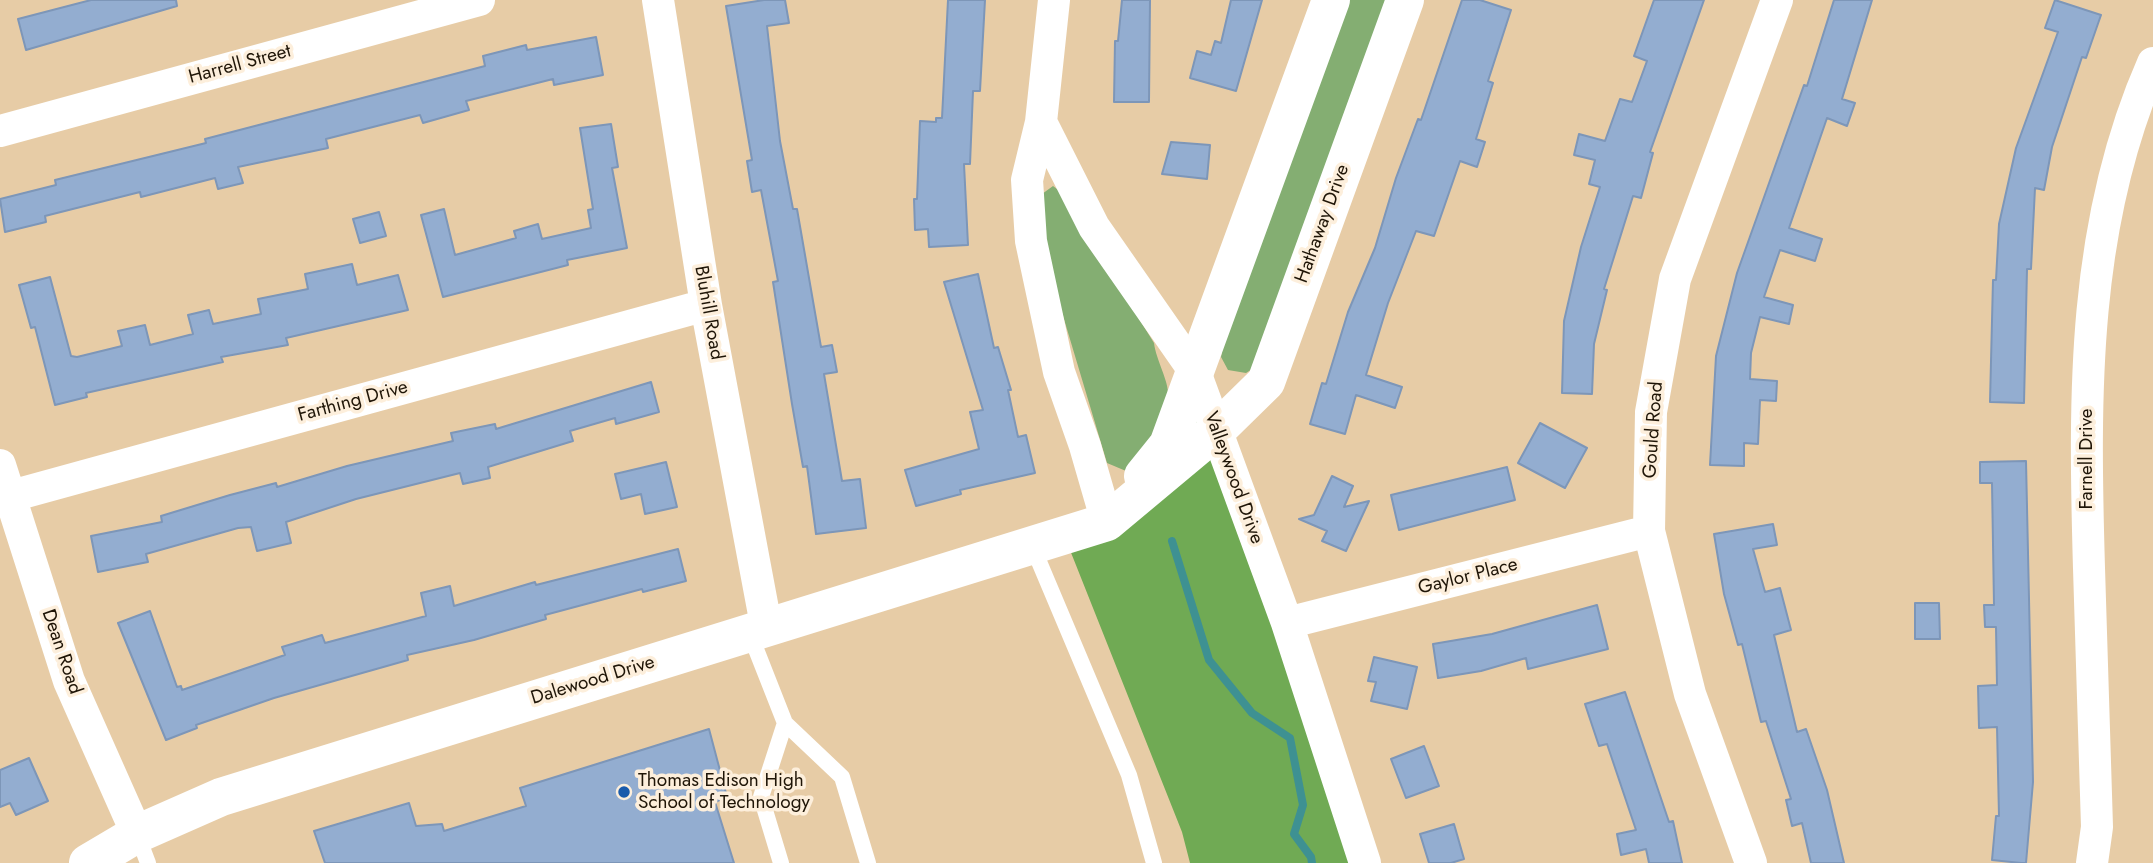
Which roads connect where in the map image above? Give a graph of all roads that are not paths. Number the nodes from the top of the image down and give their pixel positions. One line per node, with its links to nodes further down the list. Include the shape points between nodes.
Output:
1 (479, 0): 9 (street, Harrell Street)
2 (658, 0): 10 (street, Bluhill Road)
3 (1054, 0): 8 (street)
4 (1331, 0): 11 (street)
5 (1405, 0): 12 (street, Hathaway Drive, via 1266,382)
6 (1777, 0): 16 (street, Gould Road, via 1675,279 1651,412)
7 (2153, 63): 28 (street, Farnell Drive, via 2115,167 2089,321 2086,472 2097,827)
8 (1041, 122): 11 (street, Valleywood Drive, via 1094,227); 15 (street, via 1027,180 1031,241 1059,372)
9 (0, 131)
10 (706, 305): 14 (street, Farthing Drive); 19 (street, Bluhill Road)
11 (1195, 372): 12 (street, Valleywood Drive); 15 (street, via 1168,445)
12 (1216, 431): 15 (street, Dalewood Drive); 18 (street, Valleywood Drive)
13 (0, 465): 14 (street, Dean Road)
14 (4, 498): 21 (street, Dean Road, via 69,681)
15 (1107, 522): 17 (street, Dalewood Drive)
16 (1648, 531): 18 (street, Gaylor Place); 27 (street, Gould Road, via 1690,694)
17 (1032, 545): 19 (street, Dalewood Drive); 25 (lane, via 1129,775)
18 (1287, 623): 26 (street, Valleywood Drive)
19 (758, 630): 20 (lane); 21 (street, Dalewood Drive, via 232,793)
20 (785, 723): 23 (lane, via 761,797); 24 (lane, via 842,777)
21 (143, 848): 22 (street, Dalewood Drive)
22 (88, 863)
23 (781, 863)
24 (868, 863)
25 (1154, 863)
26 (1365, 863)
27 (1751, 863)
28 (2092, 863)

